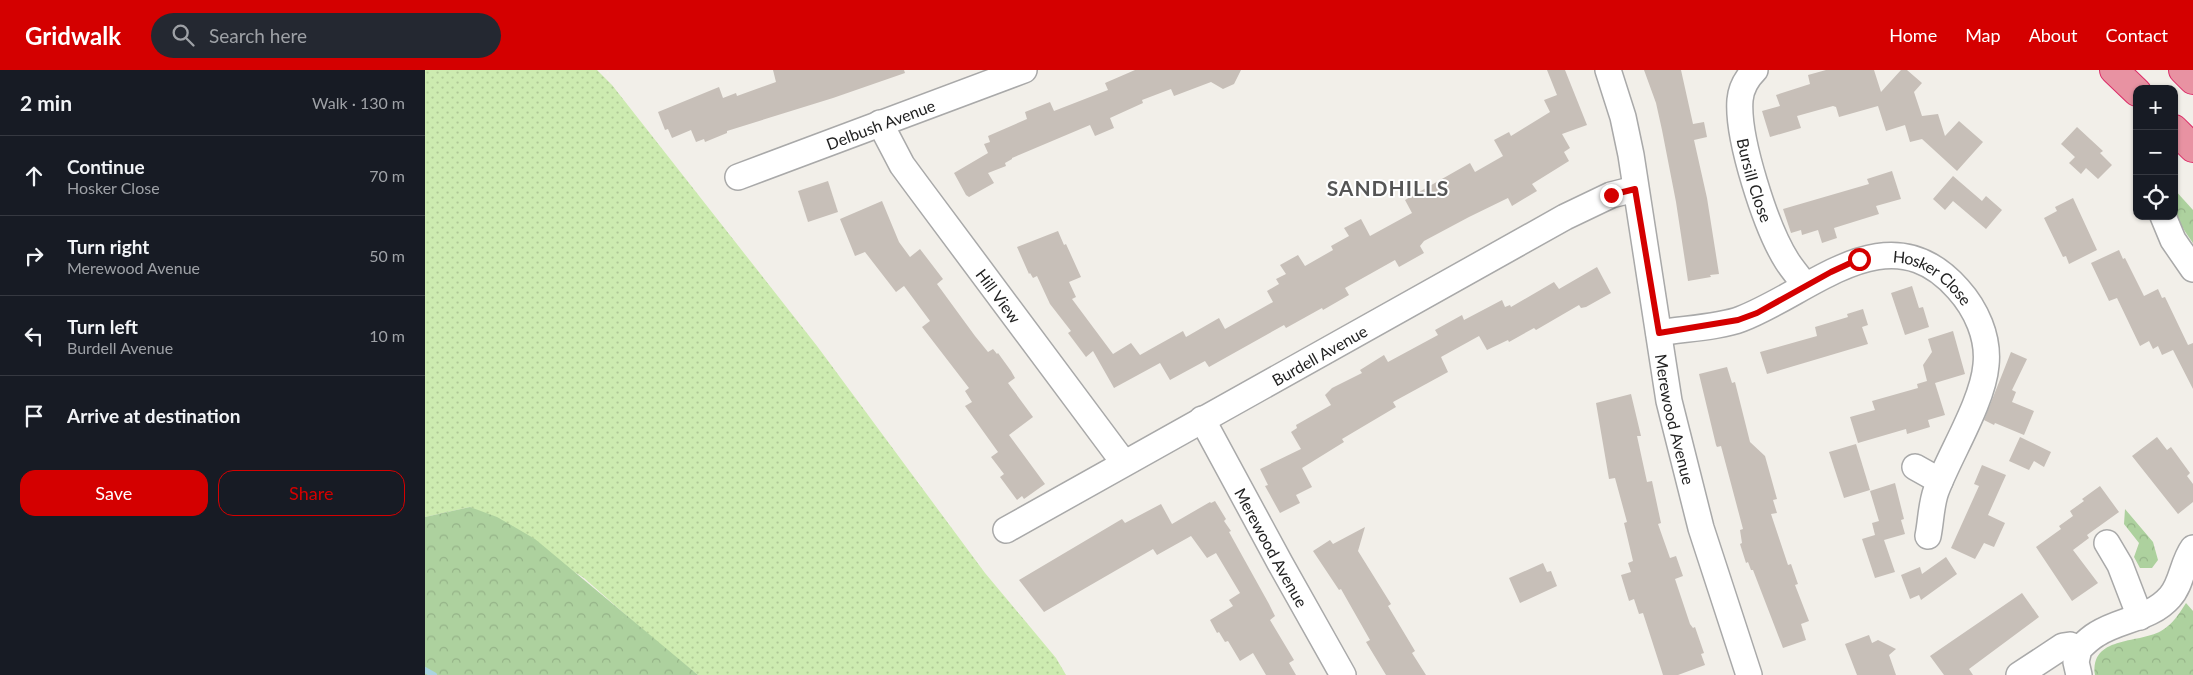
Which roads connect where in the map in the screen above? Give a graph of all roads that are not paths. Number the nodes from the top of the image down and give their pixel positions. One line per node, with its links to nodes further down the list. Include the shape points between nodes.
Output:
1 (1024, 70): 8 (street, Delbush Avenue)
2 (1608, 70): 10 (street, Merewood Avenue, via 1623,118)
3 (1755, 70): 13 (street, Bursill Close, via 1745,83 1740,98 1748,156 1772,230 1786,260)
4 (2114, 70): 7 (highway)
5 (2183, 70): 6 (highway)
6 (2193, 80)
7 (2133, 88)
8 (880, 123): 9 (street, Delbush Avenue); 16 (street, Hill View, via 902,165)
9 (738, 177)
10 (1635, 189): 14 (street, Merewood Avenue); 15 (street, Burdell Avenue, via 1611,195 1565,217)
11 (2165, 220): 12 (street, via 2173,240)
12 (2193, 269)
13 (1805, 286): 14 (street, Hosker Close, via 1738,320); 18 (street, Hosker Close, via 1859,259 1897,255 1931,267 1952,281 1963,294 1984,337 1986,367 1976,399)
14 (1659, 333): 26 (street, Merewood Avenue, via 1669,401 1701,528)
15 (1202, 419): 16 (street, Burdell Avenue); 25 (street, Merewood Avenue)
16 (1124, 463): 19 (street, Burdell Avenue)
17 (1915, 467): 18 (street)
18 (1940, 481): 20 (street, Hosker Close)
19 (1006, 530)
20 (1929, 536)
21 (2107, 543): 23 (street, via 2120,565)
22 (2193, 548): 23 (street, via 2170,597)
23 (2140, 617): 24 (street, via 2098,633)
24 (2079, 649): 27 (street, via 2070,644 2063,646); 28 (street)
25 (1343, 675)
26 (1749, 675)
27 (2019, 675)
28 (2079, 675)

